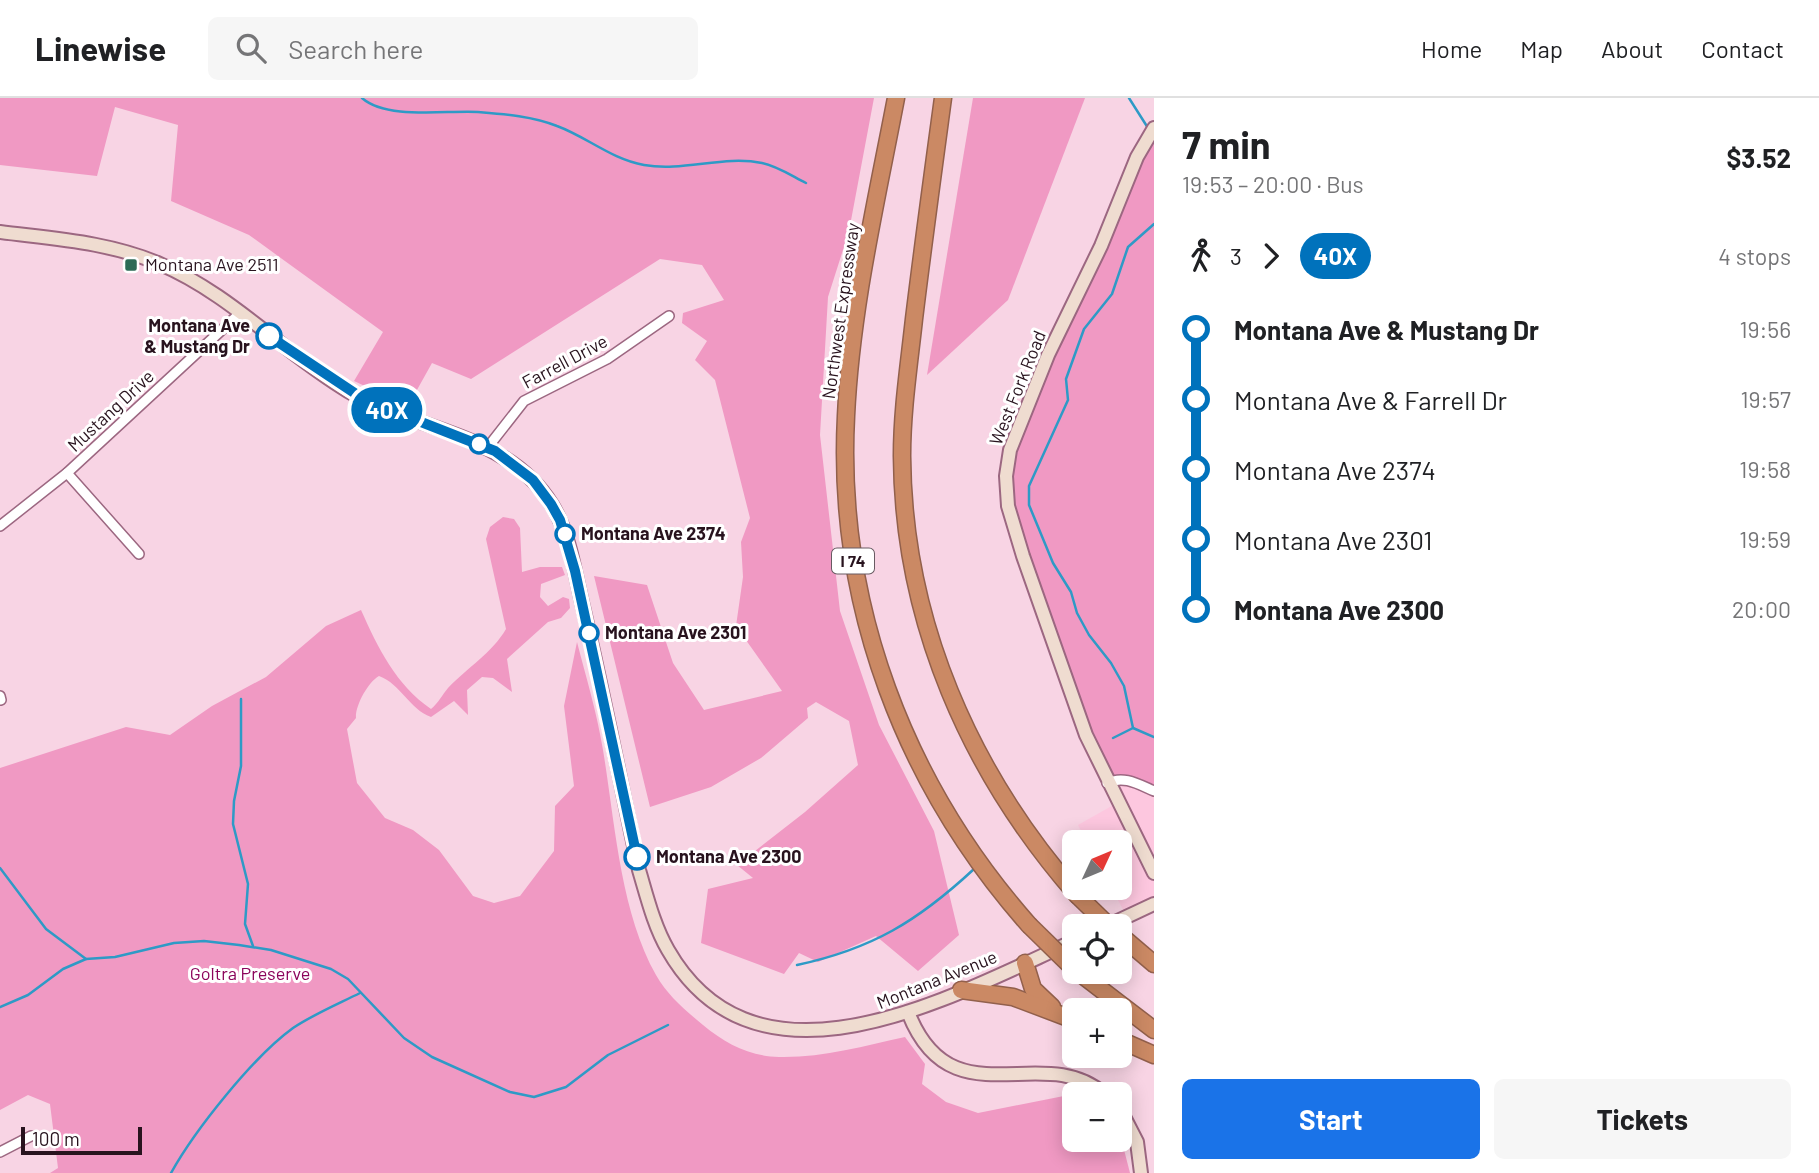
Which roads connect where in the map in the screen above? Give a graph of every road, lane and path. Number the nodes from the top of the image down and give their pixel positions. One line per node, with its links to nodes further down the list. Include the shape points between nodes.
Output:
1 (896, 98): 19 (highway, Northwest Expressway / I 74, bridge, via 850,365 846,492 855,572 878,668 916,761 947,817 1029,925)
2 (943, 98): 15 (highway, bridge, via 904,403 902,457 912,565 933,644 968,736 1023,829)
3 (1154, 128): 11 (street, West Fork Road, via 1048,355 1010,450 1006,476 1008,506 1023,556)
4 (0, 232): 5 (street, Montana Avenue, via 113,246 182,274)
5 (239, 314): 7 (street, Montana Avenue, via 365,400); 8 (street, Mustang Drive)
6 (669, 316): 7 (street, Farrell Drive, via 607,359 524,401)
7 (488, 447): 24 (street, Montana Avenue, via 533,480 560,520 639,870 660,935 676,963 708,997 759,1024 812,1032 880,1022)
8 (66, 473): 9 (street, Mustang Drive); 10 (street)
9 (0, 526)
10 (139, 554)
11 (1107, 783): 12 (street, via 1116,778 1129,780); 13 (street, West Fork Road)
12 (1154, 791)
13 (1154, 873)
14 (1154, 904): 16 (street)
15 (1096, 914)
16 (1132, 915)
17 (1132, 945): 21 (highway)
18 (1062, 946): 20 (street, Montana Avenue)
19 (1062, 956)
20 (1025, 963): 23 (street, Montana Avenue); 25 (highway, via 1033,989)
21 (1154, 964)
22 (1095, 984): 27 (highway, Northwest Expressway / I 74)
23 (961, 990): 24 (street, Montana Avenue); 26 (highway, via 1013,997)
24 (908, 1012): 30 (street, via 914,1028 932,1049 967,1072 993,1076 1060,1073)
25 (1062, 1012)
26 (1062, 1014)
27 (1154, 1030)
28 (1132, 1045): 29 (highway)
29 (1154, 1055)
30 (1086, 1082)
31 (1132, 1132): 34 (street)
32 (31, 1136): 33 (street)
33 (0, 1152)
34 (1141, 1173)

